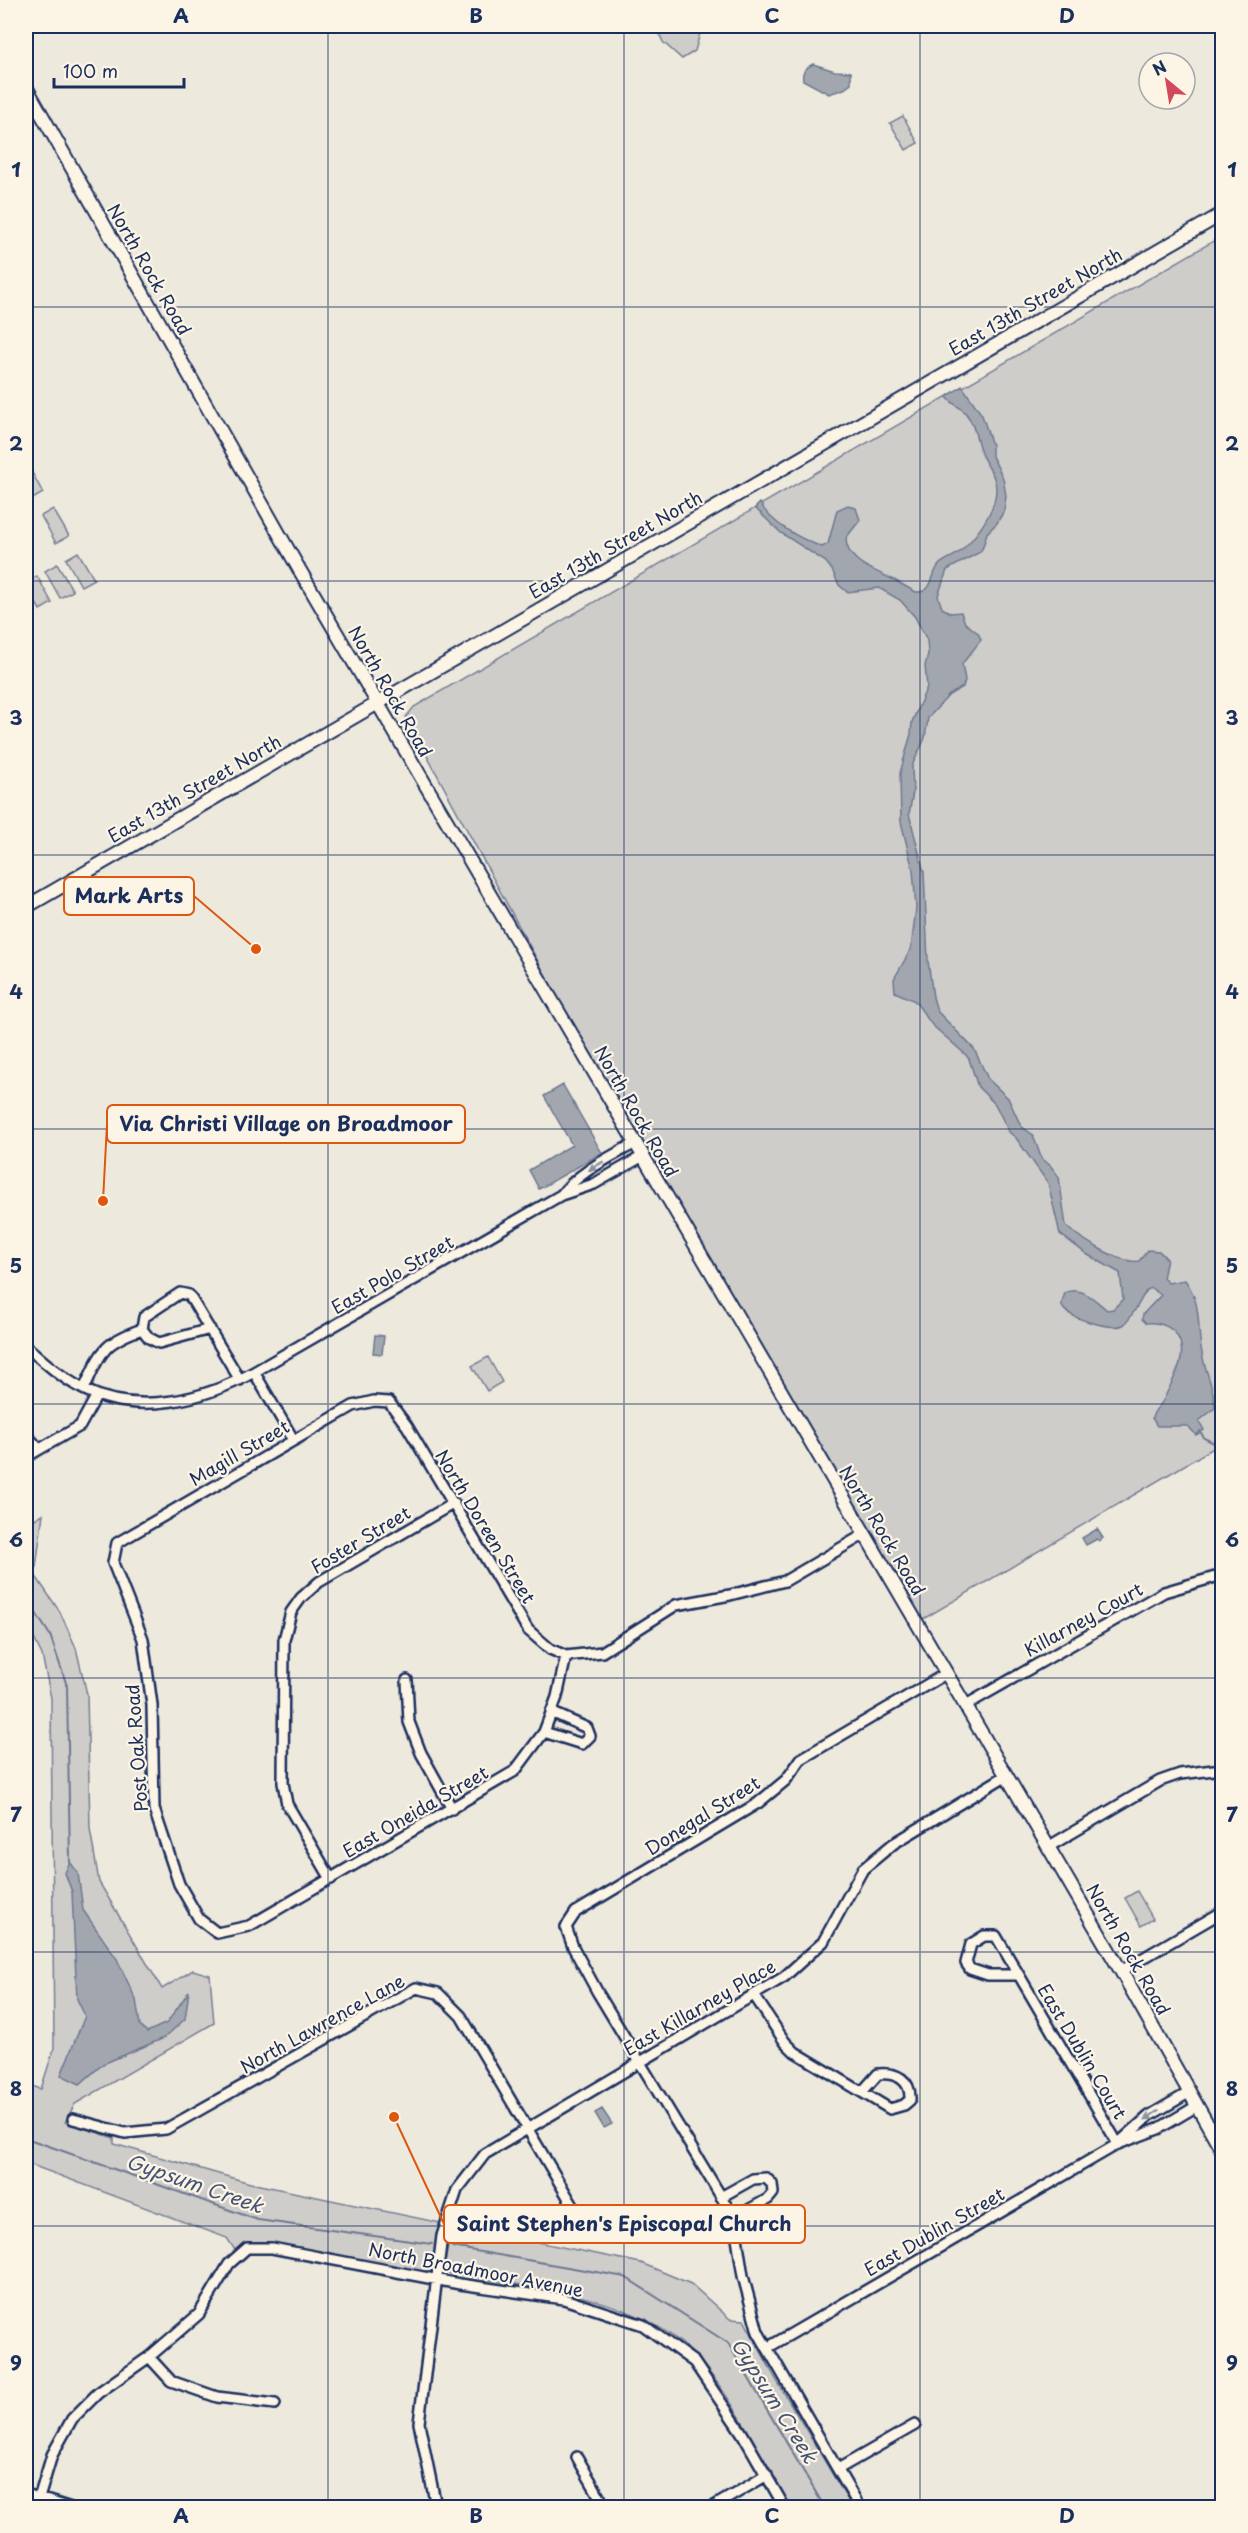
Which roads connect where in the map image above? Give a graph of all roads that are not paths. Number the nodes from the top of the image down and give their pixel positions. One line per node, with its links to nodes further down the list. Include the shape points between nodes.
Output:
1 (26, 87): 3 (main road, North Rock Road)
2 (1222, 213): 3 (main road, East 13th Street North)
3 (377, 703): 4 (main road, East 13th Street North); 5 (main road, North Rock Road)
4 (26, 907)
5 (635, 1143): 6 (main road, North Rock Road); 7 (street, East Polo Street, one-way to 7, via 587,1171)
6 (643, 1156): 7 (street, East Polo Street, via 594,1184); 21 (main road, North Rock Road)
7 (561, 1195): 11 (street, East Polo Street)
8 (142, 1329): 9 (street, via 159,1343); 9 (street, via 144,1317 180,1293 189,1295); 13 (street, via 107,1345)
9 (210, 1329): 12 (street)
10 (26, 1346): 13 (street)
11 (254, 1372): 12 (street, East Polo Street); 17 (street)
12 (240, 1380): 14 (street, via 180,1401 125,1402)
13 (84, 1389): 14 (street)
14 (97, 1395): 18 (street, via 81,1426)
15 (389, 1402): 17 (street, Magill Street, via 353,1406); 20 (street, North Doreen Street)
16 (26, 1434): 18 (street)
17 (293, 1439): 22 (street, Magill Street, via 117,1543)
18 (39, 1449): 19 (street)
19 (26, 1457)
20 (454, 1503): 24 (street, North Doreen Street, via 528,1630 550,1649); 34 (street, Foster Street, via 319,1582 291,1612 284,1640 283,1783 287,1804)
21 (865, 1534): 24 (street, via 785,1581 675,1605 602,1652); 25 (main road, North Rock Road)
22 (116, 1548): 36 (street, Post Oak Road, via 113,1563 143,1639 152,1705 154,1809 179,1884 199,1919)
23 (1222, 1575): 27 (street, Killarney Court, via 1164,1593)
24 (566, 1656): 28 (street, East Oneida Street)
25 (947, 1673): 27 (main road, North Rock Road); 40 (street, Donegal Street, via 801,1759 786,1780 758,1803 576,1912 566,1927 573,1947)
26 (407, 1680): 32 (street, via 409,1722)
27 (966, 1705): 31 (main road, North Rock Road)
28 (551, 1712): 29 (street, East Oneida Street); 29 (street, via 587,1728 590,1736 582,1744)
29 (544, 1732): 32 (street, East Oneida Street, via 515,1771)
30 (1222, 1769): 33 (street, via 1195,1771 1160,1781)
31 (1007, 1776): 33 (main road, North Rock Road); 39 (street, East Killarney Place, via 893,1844 863,1869 823,1942 784,1977)
32 (452, 1809): 34 (street, East Oneida Street)
33 (1048, 1847): 37 (main road, North Rock Road)
34 (331, 1879): 36 (street, East Oneida Street, via 249,1926)
35 (1222, 1912): 37 (street)
36 (218, 1933)
37 (1121, 1971): 42 (main road, North Rock Road)
38 (1018, 1975): 38 (street, East Dublin Court, via 996,1936 984,1936 971,1944 966,1963 970,1969 988,1975); 46 (street, East Dublin Court)
39 (754, 1995): 40 (street, East Killarney Place); 41 (street, via 795,2052)
40 (639, 2061): 45 (street, East Killarney Place); 48 (street)
41 (862, 2092): 41 (street, via 890,2109 904,2105 910,2091 899,2076 888,2073 878,2074)
42 (1190, 2092): 43 (main road, North Rock Road); 46 (street, East Dublin Street, one-way to 46, via 1149,2116)
43 (1197, 2106): 46 (street, East Dublin Street, via 1158,2129); 47 (main road, North Rock Road)
44 (73, 2119): 45 (street, North Lawrence Lane, via 126,2133 165,2129 417,1988 438,1993 461,2016)
45 (528, 2128): 50 (street); 51 (street, East Killarney Place, via 485,2154 457,2190 442,2236)
46 (1118, 2144): 52 (street, East Dublin Street)
47 (1222, 2150)
48 (721, 2197): 49 (street); 49 (street, via 753,2179 765,2178 772,2184 773,2193 768,2199)
49 (734, 2218): 52 (street, via 743,2276 758,2332)
50 (585, 2226)
51 (437, 2279): 53 (street, North Broadmoor Avenue, via 272,2247 247,2248 229,2264 199,2314); 58 (street, North Broadmoor Avenue, via 564,2299 643,2325 694,2362); 62 (street, East Killarney Place, via 420,2423)
52 (767, 2348): 57 (street)
53 (149, 2357): 54 (street, via 171,2381 218,2397); 60 (street, via 98,2393 72,2419 52,2455)
54 (274, 2404)
55 (915, 2425): 57 (street)
56 (577, 2457): 63 (street)
57 (838, 2469): 66 (street)
58 (767, 2475): 64 (street); 65 (street, North Broadmoor Avenue)
59 (26, 2494): 60 (street)
60 (38, 2503): 61 (street)
61 (71, 2508)
62 (438, 2508)
63 (606, 2508)
64 (711, 2508)
65 (785, 2508)
66 (860, 2508)

